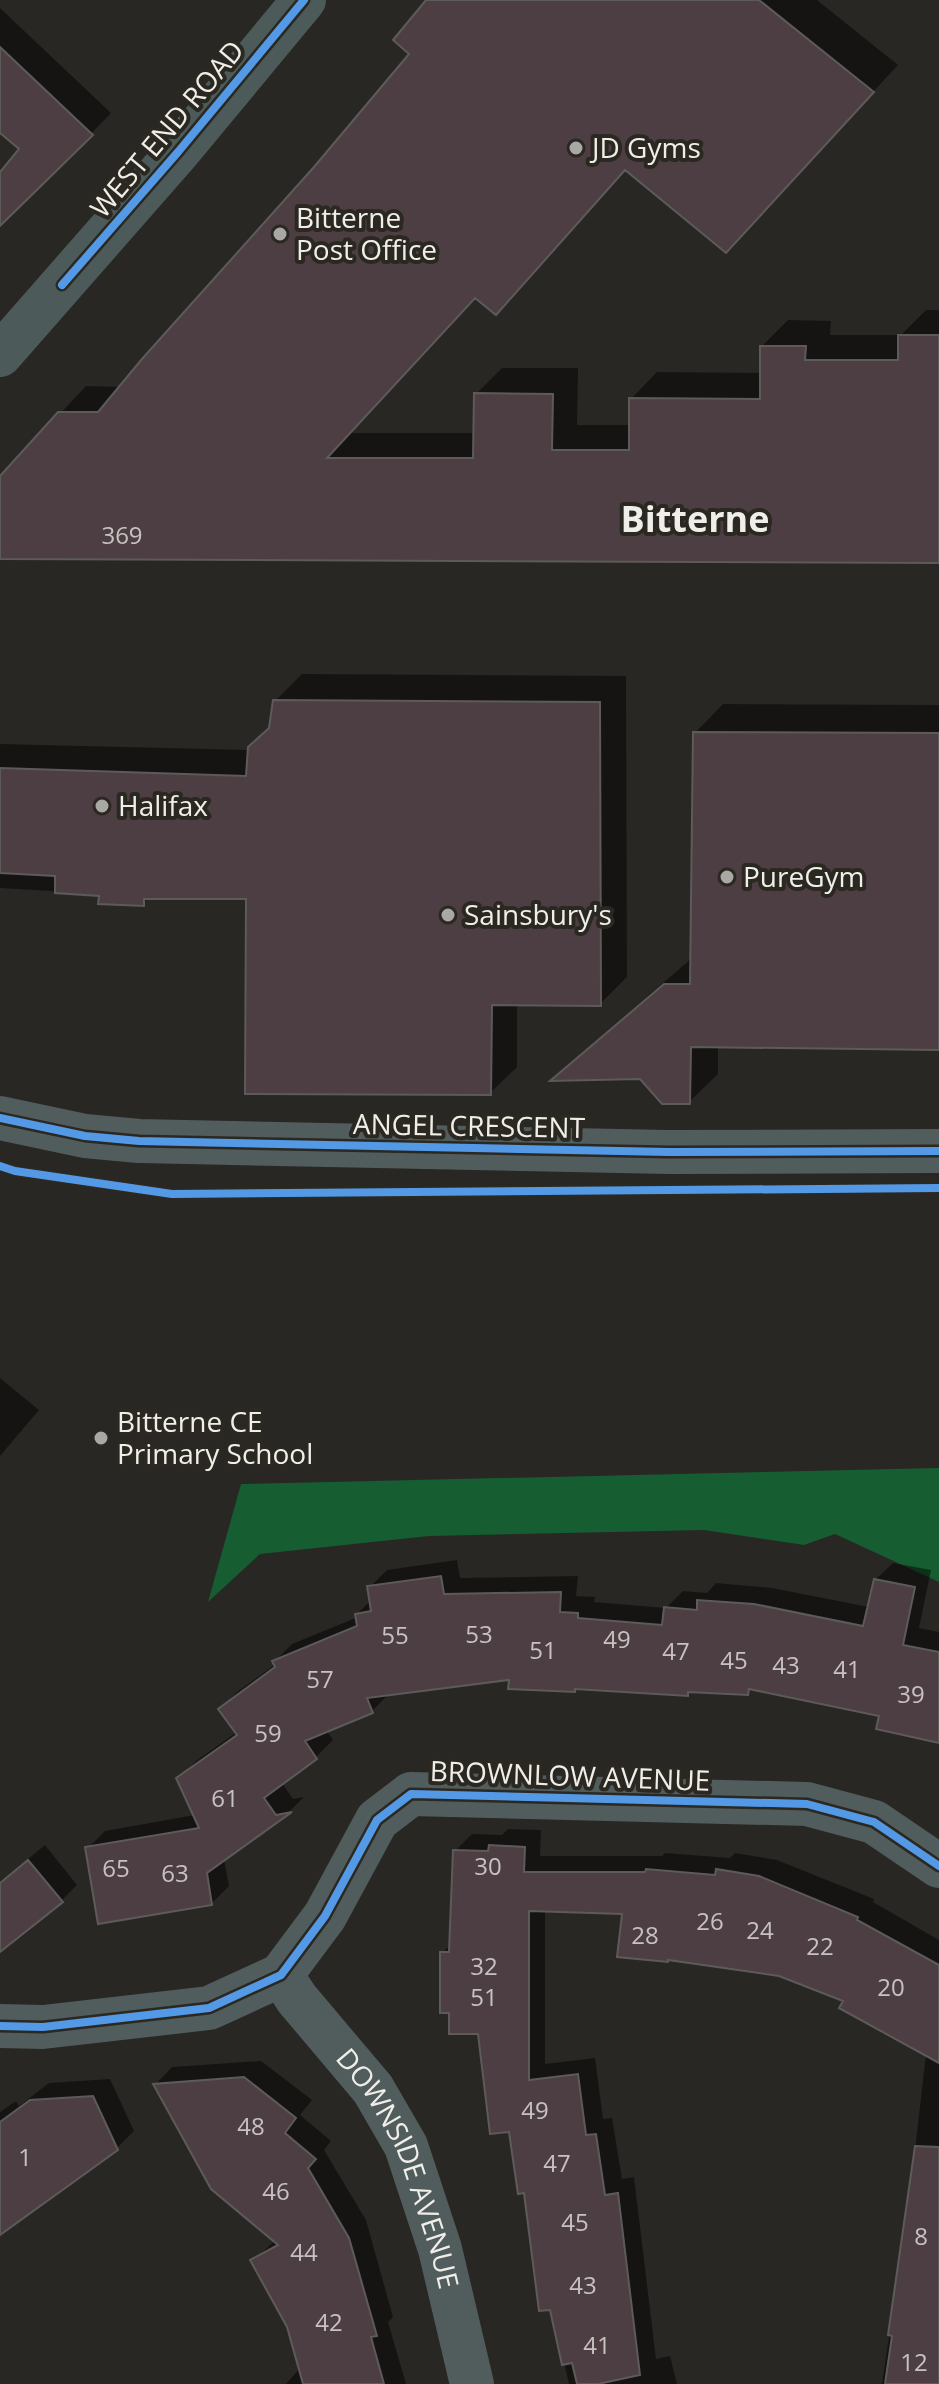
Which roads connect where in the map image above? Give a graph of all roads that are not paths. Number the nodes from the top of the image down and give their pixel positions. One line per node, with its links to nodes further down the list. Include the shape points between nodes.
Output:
1 (304, 0): 2 (street, WEST END ROAD)
2 (0, 355)
3 (0, 1118): 4 (street, ANGEL CRESCENT, via 139,1141 669,1152)
4 (939, 1151)
5 (939, 1866): 6 (street, BROWNLOW AVENUE, via 874,1822 807,1804 411,1794 377,1820 325,1916)
6 (281, 1975): 7 (street, BROWNLOW AVENUE, via 209,2008 43,2027); 8 (street, DOWNSIDE AVENUE, via 373,2089 406,2146 440,2249)
7 (0, 2026)
8 (472, 2384)

